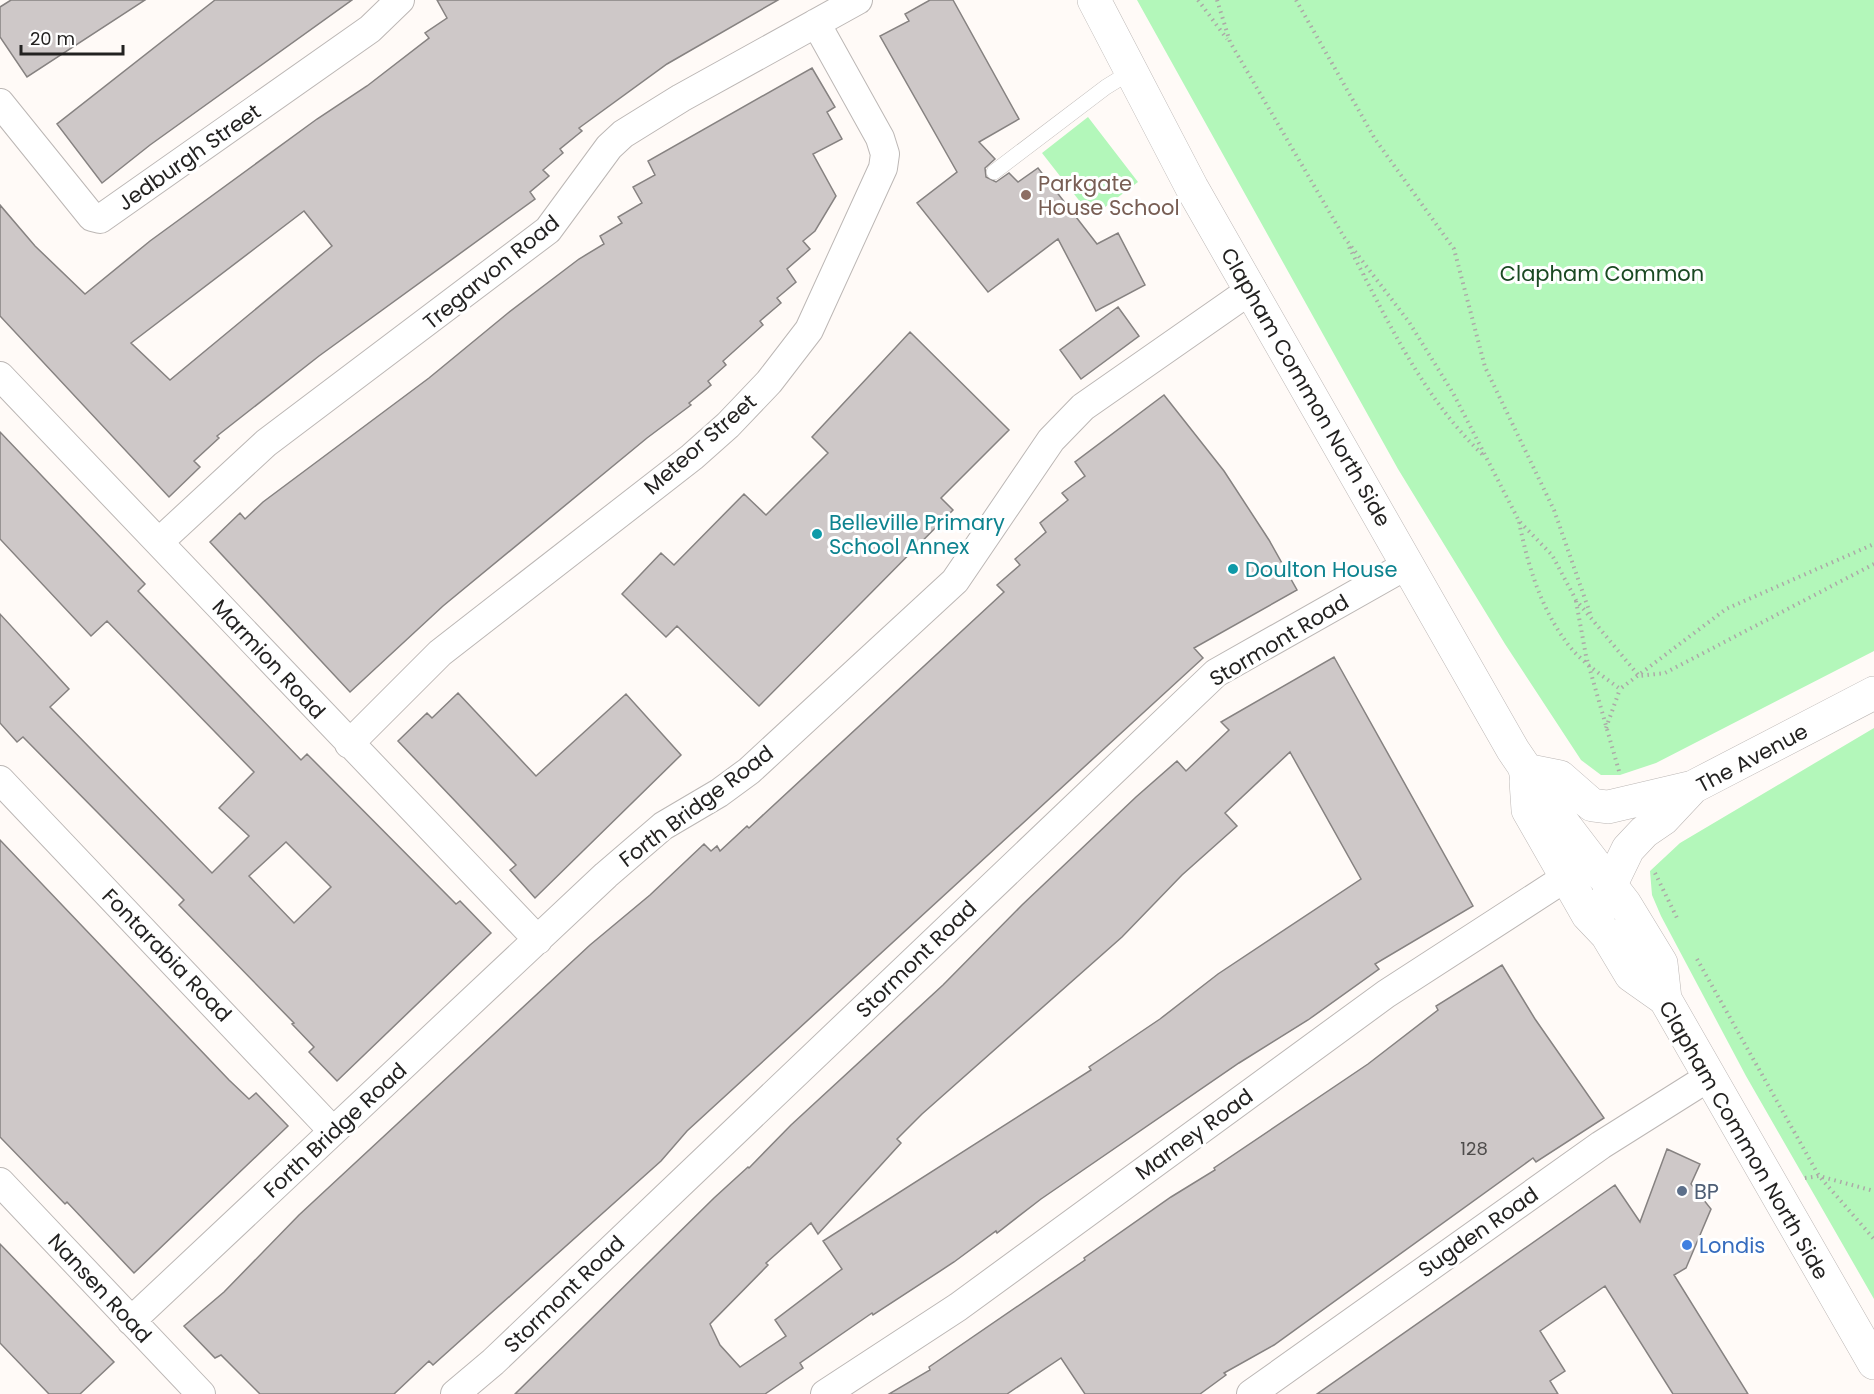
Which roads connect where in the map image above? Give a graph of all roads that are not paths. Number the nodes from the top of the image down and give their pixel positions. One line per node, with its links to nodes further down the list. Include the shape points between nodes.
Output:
1 (400, 0): 6 (street, Jedburgh Street, via 370,29 100,219 92,217)
2 (858, 0): 4 (street, Tregarvon Road)
3 (1094, 0): 5 (highway, Clapham Common North Side)
4 (816, 23): 10 (street, Tregarvon Road, via 623,134 609,147 548,230 266,443); 13 (street, Meteor Street, via 868,114 885,154 883,168 809,330 769,382 728,425 440,653)
5 (1131, 71): 7 (lane); 8 (highway, Clapham Common North Side, via 1192,188)
6 (0, 103)
7 (994, 172)
8 (1252, 290): 11 (highway, Clapham Common North Side); 20 (street, Forth Bridge Road, via 1083,407 1051,440 955,581 749,771 649,838)
9 (0, 376): 10 (street, Marmion Road)
10 (159, 542): 13 (street, Marmion Road)
11 (1407, 565): 14 (highway, Clapham Common North Side); 28 (street, Stormont Road, via 1216,673)
12 (1874, 693): 16 (highway, The Avenue)
13 (349, 744): 20 (street, Marmion Road)
14 (1526, 770): 16 (highway, via 1560,777 1592,805 1608,807); 17 (highway, Clapham Common North Side, via 1528,810); 18 (highway)
15 (0, 780): 23 (street, Fontarabia Road)
16 (1693, 787): 18 (highway, The Avenue, via 1628,849)
17 (1565, 878): 19 (highway, Clapham Common North Side, via 1588,915); 29 (street, Marney Road, via 1386,993 958,1307)
18 (1611, 884): 19 (highway, The Avenue); 21 (highway, via 1661,963)
19 (1607, 935): 21 (highway, Clapham Common North Side, via 1631,975)
20 (538, 940): 23 (street, Forth Bridge Road)
21 (1665, 999): 22 (highway, Clapham Common North Side)
22 (1709, 1077): 26 (highway, Clapham Common North Side); 30 (street, Sugden Road, via 1600,1145)
23 (333, 1131): 25 (street, Forth Bridge Road)
24 (0, 1182): 25 (street, Nansen Road)
25 (131, 1322): 27 (street, Nansen Road)
26 (1874, 1363)
27 (201, 1394)
28 (455, 1394)
29 (825, 1394)
30 (1251, 1394)

